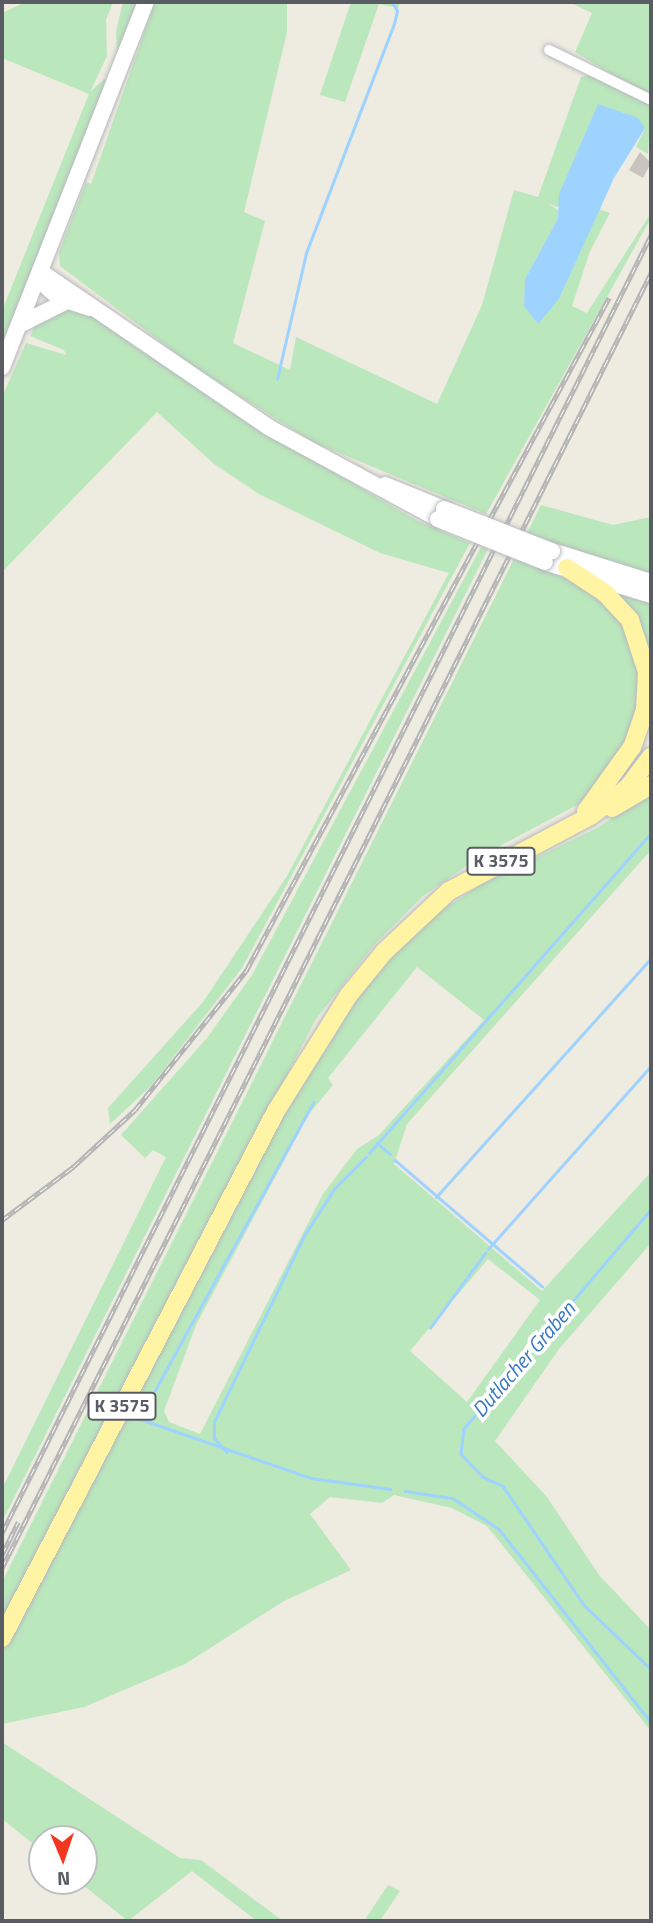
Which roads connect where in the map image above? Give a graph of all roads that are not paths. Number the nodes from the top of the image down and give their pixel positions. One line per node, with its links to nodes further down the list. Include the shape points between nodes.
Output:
1 (146, 2): 4 (main road)
2 (549, 50): 3 (street)
3 (651, 100)
4 (39, 275): 5 (main road); 6 (main road); 7 (main road)
5 (67, 301): 6 (main road); 7 (main road)
6 (99, 312): 9 (main road, bridge, via 211,391 342,469)
7 (19, 325): 8 (main road)
8 (2, 367)
9 (548, 557): 10 (main road); 11 (main road)
10 (567, 568): 12 (main road); 16 (main road, via 605,593 630,620 643,650 647,691 632,747)
11 (651, 582)
12 (651, 594)
13 (651, 757): 15 (main road, K 3575, via 628,787)
14 (651, 785): 15 (main road, via 628,802)
15 (592, 815): 16 (main road, K 3575)
16 (575, 825): 17 (main road, K 3575, via 449,891 384,952 334,1016 276,1111)
17 (2, 1638)

